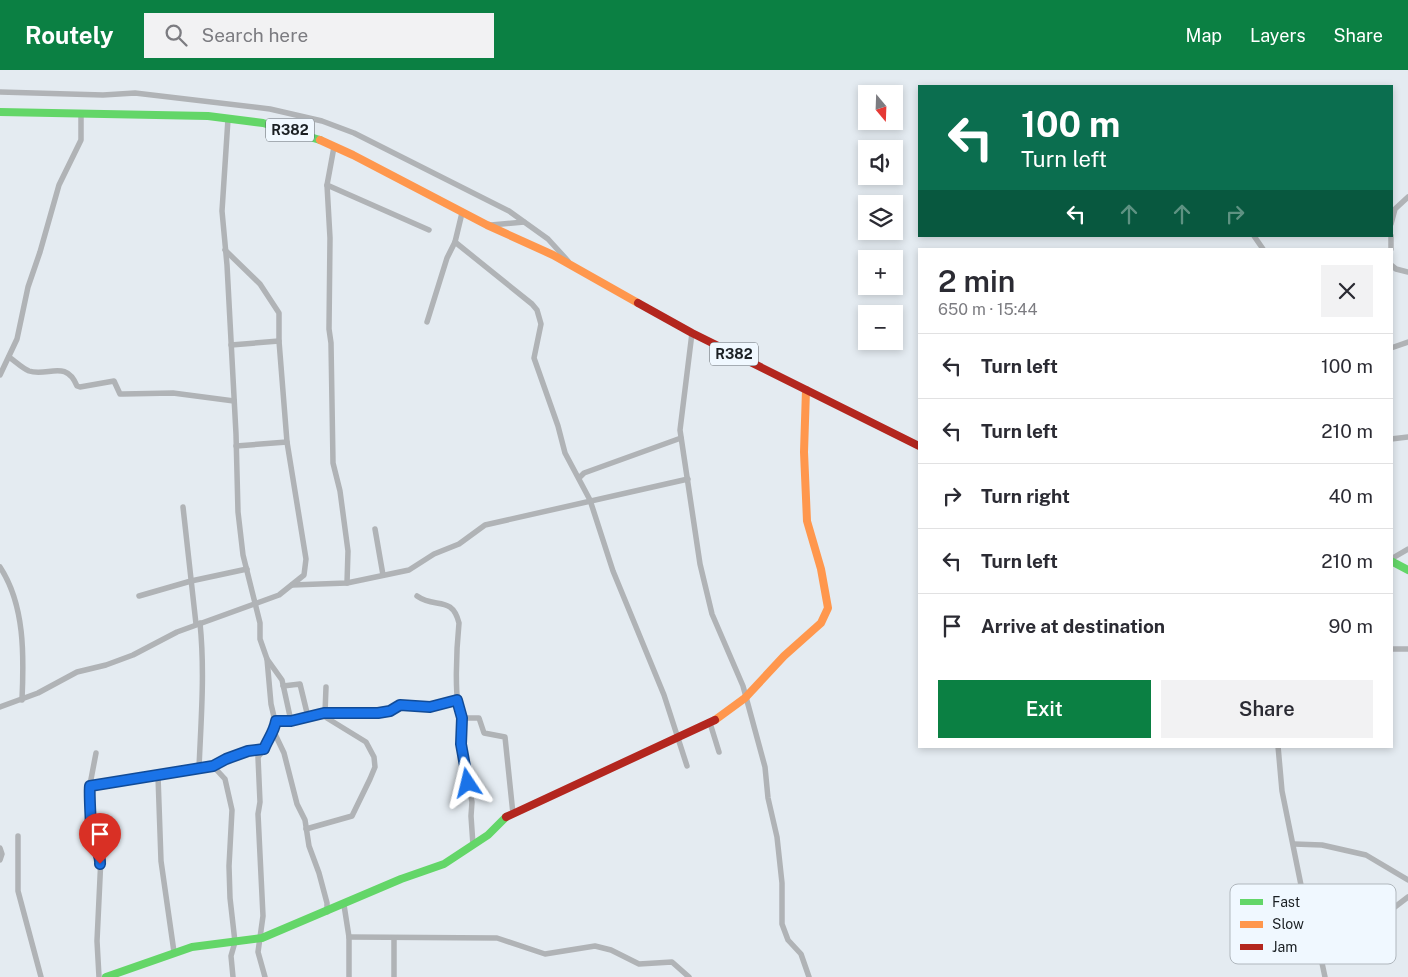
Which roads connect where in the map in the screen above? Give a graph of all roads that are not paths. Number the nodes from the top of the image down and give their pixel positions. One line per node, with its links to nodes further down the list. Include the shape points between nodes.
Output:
1 (0, 92): 10 (street, via 135,93 286,112 354,133 509,211)
2 (0, 112): 3 (street, R382)
3 (81, 112): 4 (street, R382); 26 (street, via 81,140 52,206 28,287 17,339)
4 (228, 118): 5 (street, R382, via 278,126); 16 (street, via 222,211)
5 (334, 147): 6 (street); 8 (street, R382)
6 (327, 185): 12 (street); 49 (street, via 333,463 348,551)
7 (1408, 197): 9 (street, via 1395,209)
8 (462, 213): 11 (street, R382); 14 (street)
9 (1393, 216)
10 (524, 222): 11 (street); 17 (street, via 548,239)
11 (487, 225): 17 (street, R382)
12 (429, 230)
13 (1255, 237): 15 (street)
14 (455, 242): 20 (street); 36 (street, via 537,310 541,329 534,358 564,453)
15 (1262, 248)
16 (226, 250): 22 (street, via 260,284 278,309); 24 (street)
17 (571, 265): 21 (street, R382)
18 (1393, 267): 19 (street)
19 (1408, 272)
20 (427, 322)
21 (692, 333): 28 (street, R382); 31 (street)
22 (279, 342): 24 (street); 33 (street)
23 (1408, 342): 25 (street)
24 (231, 345): 29 (street)
25 (1393, 347)
26 (9, 357): 27 (street); 29 (street, via 29,371 67,372 80,387 114,381 120,394 173,392)
27 (0, 375)
28 (806, 390): 35 (street, R382); 60 (street, via 807,521 828,608 824,619)
29 (234, 401): 34 (street)
30 (1408, 437): 32 (street)
31 (681, 438): 36 (street, via 584,473); 37 (street)
32 (1393, 439)
33 (287, 442): 34 (street); 50 (street, via 307,564 304,576)
34 (236, 446): 45 (street, via 238,512)
35 (918, 446)
36 (579, 478): 38 (street)
37 (688, 479): 38 (street); 60 (street, via 709,604)
38 (590, 500): 47 (street, via 485,526 409,570); 71 (street, via 613,571)
39 (183, 507): 48 (street)
40 (375, 529): 47 (street)
41 (1408, 549): 42 (street)
42 (1393, 559)
43 (1393, 561): 46 (street)
44 (0, 567): 61 (street, via 12,589 18,610)
45 (247, 569): 48 (street); 53 (street)
46 (1408, 570)
47 (383, 576): 49 (street)
48 (191, 581): 51 (street); 54 (street)
49 (347, 583): 50 (street)
50 (291, 585): 53 (street, via 279,595)
51 (139, 596)
52 (417, 596): 62 (street, via 428,603 447,604 457,617)
53 (256, 604): 54 (street); 57 (street, via 260,639)
54 (198, 624): 61 (street, via 119,660 77,672); 78 (street, via 204,689)
55 (1393, 649): 56 (street)
56 (1408, 649)
57 (267, 659): 58 (street); 67 (street, via 271,704)
58 (283, 686): 65 (street, via 300,684); 68 (street)
59 (326, 687): 64 (street)
60 (745, 698): 69 (street); 108 (street, via 766,772 776,831 782,883 782,924 787,937 801,954)
61 (22, 700): 63 (street)
62 (457, 700): 64 (street, via 430,707 400,705 390,711 362,715); 66 (street)
63 (0, 707)
64 (322, 714): 65 (street); 82 (street, via 370,745 375,767 352,816)
65 (308, 717): 68 (street)
66 (462, 718): 81 (street, via 479,718 484,733 505,736); 85 (street, via 461,744 472,802)
67 (276, 721): 68 (street); 70 (street)
68 (291, 721)
69 (710, 723): 71 (street); 74 (street)
70 (274, 732): 73 (street, via 266,739); 82 (street, via 284,754)
71 (679, 737): 77 (street); 81 (street)
72 (1278, 748): 84 (street, via 1282,791)
73 (264, 749): 76 (street, via 248,751); 95 (street, via 258,757)
74 (719, 752)
75 (96, 753): 80 (street)
76 (213, 766): 78 (street); 97 (street, via 224,776 232,810 229,882)
77 (687, 766)
78 (200, 768): 79 (street)
79 (158, 776): 80 (street); 98 (street, via 161,862)
80 (90, 786): 101 (street, via 91,830 101,857)
81 (512, 814): 85 (street)
82 (306, 829): 93 (street)
83 (18, 836): 100 (street, via 18,891)
84 (1294, 844): 88 (street, via 1322,845 1366,855); 89 (street)
85 (474, 845): 91 (street, via 450,861)
86 (0, 848): 87 (street)
87 (0, 860)
88 (1408, 880)
89 (1301, 884)
90 (1408, 897): 92 (street)
91 (344, 905): 93 (street); 94 (street)
92 (1396, 908)
93 (327, 912): 95 (street)
94 (349, 937): 96 (street); 105 (street)
95 (262, 938): 97 (street); 104 (street, via 258,952)
96 (394, 938): 106 (street); 107 (street, via 497,938 545,954 600,946 639,964 672,962)
97 (236, 942): 98 (street); 103 (street, via 231,956)
98 (174, 952): 102 (street)
99 (1322, 964): 109 (street)
100 (41, 977)
101 (99, 977)
102 (106, 977)
103 (232, 977)
104 (265, 977)
105 (349, 977)
106 (394, 977)
107 (689, 977)
108 (809, 977)
109 (1325, 977)

